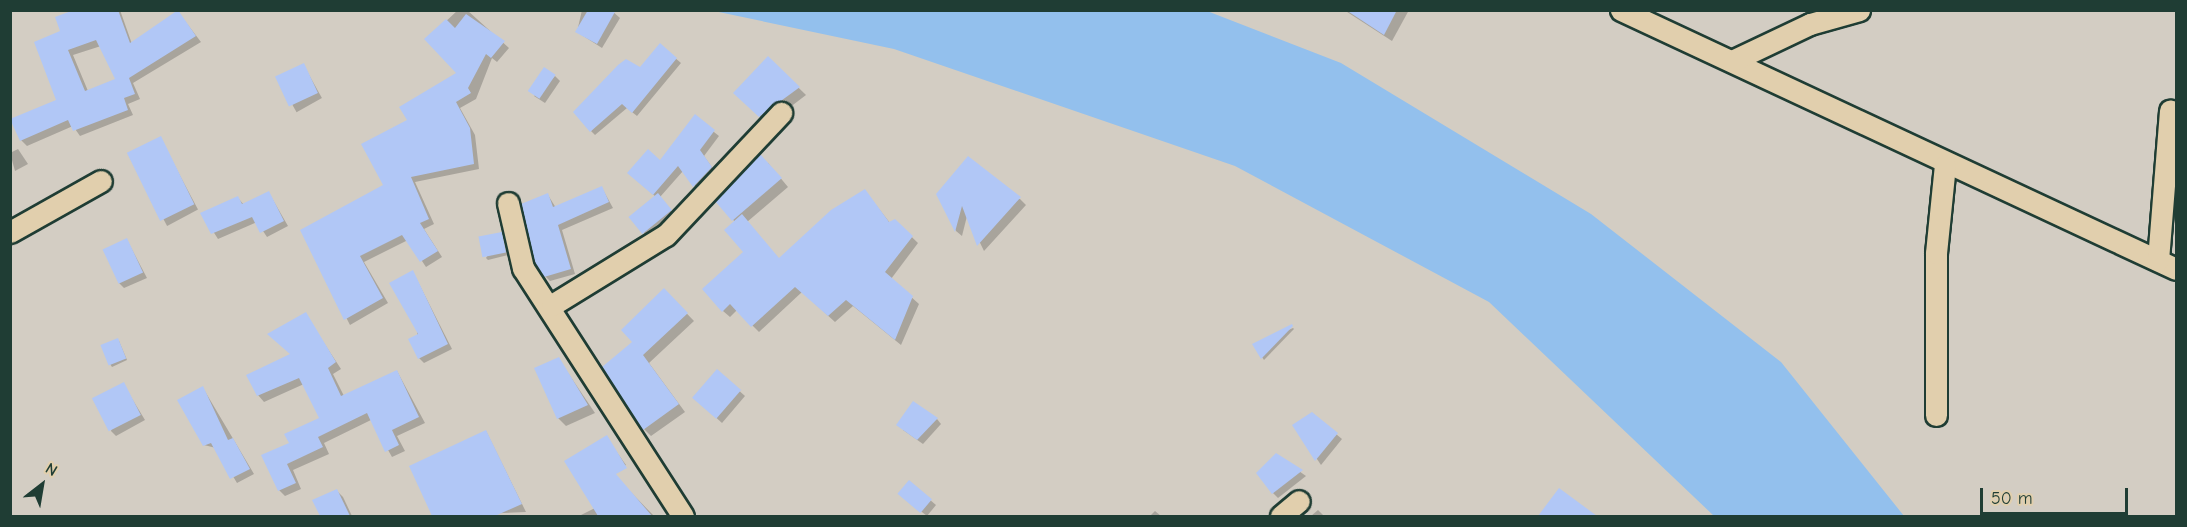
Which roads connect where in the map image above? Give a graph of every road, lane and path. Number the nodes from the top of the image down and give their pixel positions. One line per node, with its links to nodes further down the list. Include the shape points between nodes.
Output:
1 (1621, 10): 3 (street)
2 (1859, 10): 3 (street, via 1810,24)
3 (1732, 61): 6 (street)
4 (2170, 110): 10 (street)
5 (781, 113): 11 (street, via 666,235)
6 (1945, 165): 10 (street); 12 (street, via 1936,253)
7 (101, 181): 9 (street)
8 (508, 203): 11 (street, via 523,268)
9 (10, 232)
10 (2168, 264)
11 (552, 306): 14 (street)
12 (1936, 415)
13 (1299, 501): 15 (street)
14 (683, 516)
15 (1281, 516)

